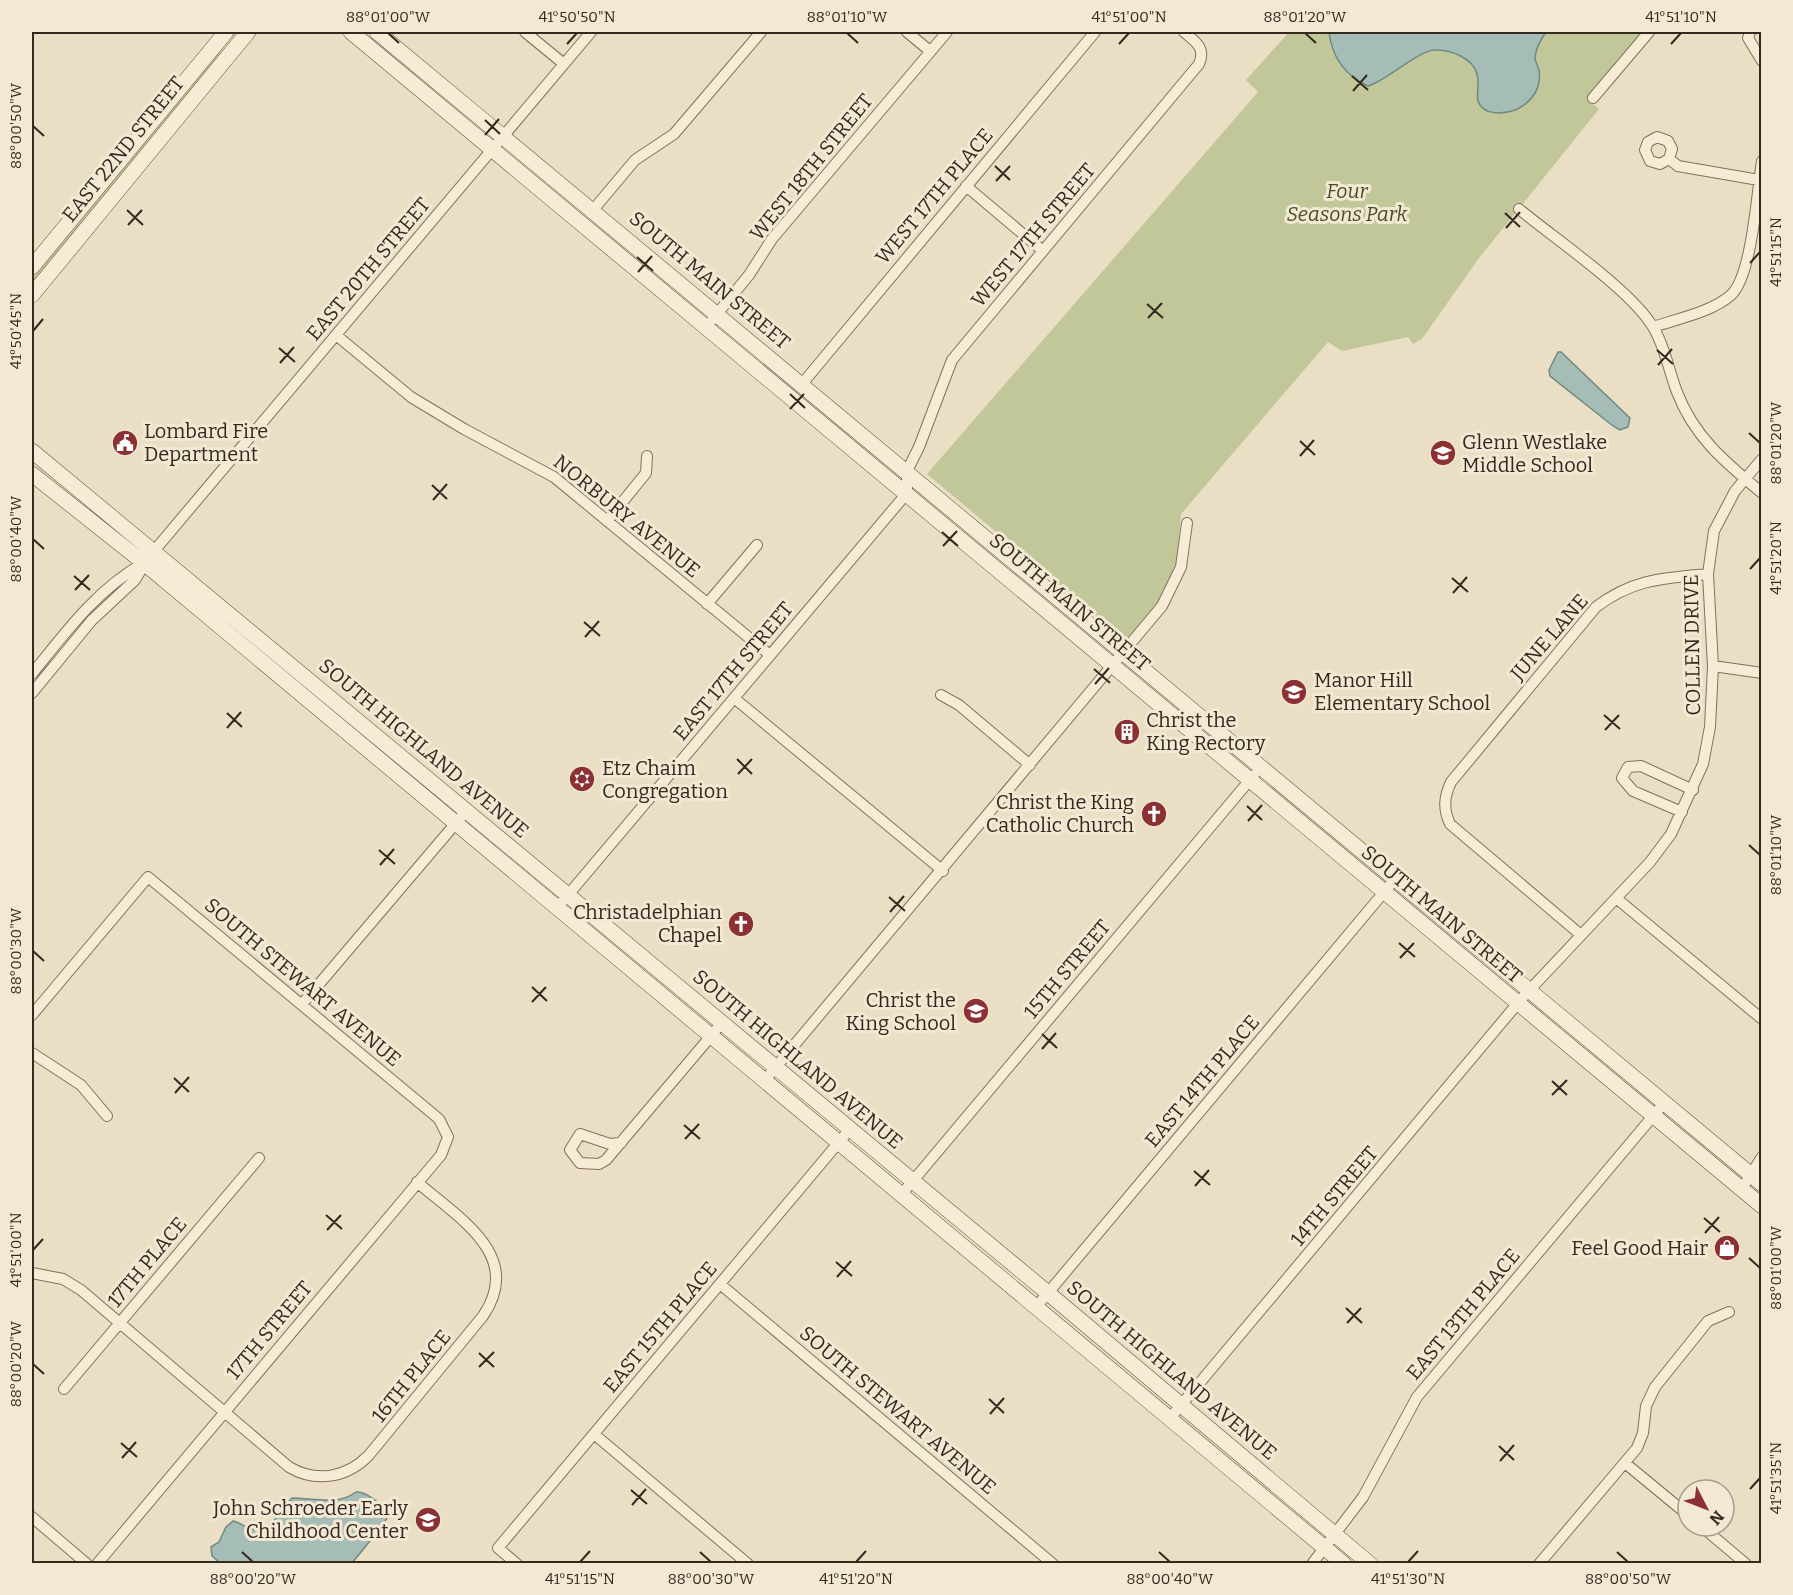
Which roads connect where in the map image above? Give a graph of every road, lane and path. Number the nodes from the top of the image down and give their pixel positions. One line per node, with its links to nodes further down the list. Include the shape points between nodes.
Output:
1 (226, 32): 27 (street, EAST 22ND STREET)
2 (248, 32): 28 (street, EAST 22ND STREET)
3 (351, 32): 19 (street, SOUTH MAIN STREET)
4 (377, 32): 18 (street, SOUTH MAIN STREET)
5 (525, 32): 16 (street)
6 (591, 32): 16 (street, EAST 20TH STREET)
7 (761, 32): 25 (street, via 674,134 635,160)
8 (907, 32): 14 (street)
9 (947, 32): 14 (street, WEST 18TH STREET)
10 (1095, 32): 23 (street, WEST 17TH PLACE)
11 (1184, 32): 26 (street, WEST 17TH STREET, via 1201,47 1199,64)
12 (1649, 32): 17 (street)
13 (1750, 32): 15 (street, via 1748,38)
14 (930, 51): 29 (street, WEST 18TH STREET, via 772,239)
15 (1761, 61)
16 (564, 64): 18 (street, EAST 20TH STREET)
17 (1593, 98)
18 (503, 135): 19 (street, EAST 20TH STREET); 25 (street, SOUTH MAIN STREET)
19 (492, 149): 30 (street, SOUTH MAIN STREET); 32 (street, EAST 20TH STREET)
20 (1669, 159): 22 (street, via 1678,166)
21 (1761, 161): 22 (street)
22 (1759, 180): 31 (street, via 1746,263 1738,287 1724,300)
23 (966, 186): 26 (street); 33 (street, WEST 17TH PLACE)
24 (1519, 209): 31 (street, via 1620,291)
25 (593, 210): 29 (street, SOUTH MAIN STREET)
26 (1043, 251): 39 (street, WEST 17TH STREET, via 952,360)
27 (32, 267)
28 (32, 295)
29 (717, 314): 30 (street, WEST 18TH STREET); 33 (street, SOUTH MAIN STREET)
30 (706, 327): 39 (street, SOUTH MAIN STREET)
31 (1653, 327): 38 (street, via 1678,395 1693,423 1710,449)
32 (336, 335): 41 (street, NORBURY AVENUE, via 411,397 554,477); 44 (street, EAST 20TH STREET)
33 (802, 384): 39 (street, SOUTH MAIN STREET)
34 (32, 451): 44 (street, SOUTH HIGHLAND AVENUE)
35 (647, 456): 41 (street, via 646,473)
36 (1761, 459): 38 (street, COLLEN DRIVE)
37 (32, 474): 44 (street, SOUTH HIGHLAND AVENUE)
38 (1745, 479): 40 (street); 45 (street, COLLEN DRIVE, via 1716,524)
39 (907, 482): 50 (street, SOUTH MAIN STREET); 51 (street, EAST 17TH STREET); 53 (street, SOUTH MAIN STREET)
40 (1761, 493)
41 (607, 520): 46 (street, NORBURY AVENUE)
42 (1187, 524): 50 (street, via 1181,567 1173,587)
43 (757, 545): 46 (street)
44 (149, 557): 47 (street); 48 (street, via 135,580); 64 (street, SOUTH HIGHLAND AVENUE); 66 (street, SOUTH HIGHLAND AVENUE)
45 (1708, 574): 54 (street, COLLEN DRIVE); 73 (street, JUNE LANE, via 1648,580 1596,607 1451,782 1446,793 1450,824)
46 (707, 604): 51 (street, NORBURY AVENUE)
47 (83, 612): 48 (street); 49 (street)
48 (92, 620): 52 (street)
49 (52, 649): 52 (street); 56 (street)
50 (1124, 652): 53 (street); 61 (street, SOUTH MAIN STREET)
51 (770, 655): 59 (street, EAST 17TH STREET)
52 (62, 656): 57 (street)
53 (1113, 666): 60 (street); 62 (street, SOUTH MAIN STREET)
54 (1713, 666): 55 (street); 63 (street, COLLEN DRIVE, via 1708,742)
55 (1761, 673)
56 (32, 674)
57 (32, 693)
58 (941, 695): 60 (street, via 959,705)
59 (734, 698): 67 (street); 70 (street, EAST 17TH STREET)
60 (1030, 765): 67 (street)
61 (1261, 767): 62 (street, 15TH STREET); 68 (street, SOUTH MAIN STREET)
62 (1250, 780): 69 (street, SOUTH MAIN STREET); 93 (street, 15TH STREET)
63 (1693, 790): 65 (street, COLLEN DRIVE); 65 (street, via 1641,766 1628,767 1624,772 1622,778 1629,788)
64 (466, 810): 66 (street); 70 (street, SOUTH HIGHLAND AVENUE)
65 (1682, 813): 71 (street, COLLEN DRIVE, via 1664,845)
66 (455, 823): 72 (street, SOUTH HIGHLAND AVENUE); 75 (street)
67 (943, 871): 81 (street)
68 (1395, 879): 69 (street, EAST 14TH PLACE); 74 (street, SOUTH MAIN STREET)
69 (1384, 893): 74 (street, SOUTH MAIN STREET); 100 (street, EAST 14TH PLACE)
70 (568, 895): 72 (street, EAST 17TH STREET); 78 (street, SOUTH HIGHLAND AVENUE)
71 (1617, 898): 73 (street, COLLEN DRIVE); 77 (street)
72 (557, 908): 79 (street, SOUTH HIGHLAND AVENUE)
73 (1581, 935): 74 (street, COLLEN DRIVE)
74 (1524, 997): 83 (street, SOUTH MAIN STREET); 86 (street, SOUTH MAIN STREET); 105 (street, 14TH STREET)
75 (303, 1003): 76 (street, SOUTH STEWART AVENUE, via 148,877); 84 (street, SOUTH STEWART AVENUE)
76 (32, 1015)
77 (1761, 1019)
78 (722, 1022): 79 (street); 81 (street, SOUTH HIGHLAND AVENUE)
79 (711, 1036): 82 (street, SOUTH HIGHLAND AVENUE); 89 (street)
80 (32, 1053): 85 (street, via 81,1085)
81 (776, 1067): 82 (street); 87 (street, SOUTH HIGHLAND AVENUE)
82 (765, 1080): 88 (street, SOUTH HIGHLAND AVENUE)
83 (1664, 1103): 86 (street, EAST 13TH PLACE); 92 (street, SOUTH MAIN STREET)
84 (435, 1115): 94 (street, 17TH STREET, via 447,1130 446,1145)
85 (107, 1116)
86 (1653, 1116): 95 (street, SOUTH MAIN STREET); 112 (street, EAST 13TH PLACE, via 1417,1397 1371,1485)
87 (850, 1129): 88 (street, EAST 15TH PLACE); 93 (street, SOUTH HIGHLAND AVENUE)
88 (838, 1142): 96 (street, SOUTH HIGHLAND AVENUE); 99 (street, EAST 15TH PLACE)
89 (621, 1143)
90 (1761, 1157): 92 (street)
91 (259, 1158): 103 (street, 17TH PLACE)
92 (1756, 1179): 95 (street)
93 (913, 1181): 96 (street, 15TH STREET); 100 (street, SOUTH HIGHLAND AVENUE)
94 (417, 1182): 106 (street, 17TH STREET); 106 (street, 16TH PLACE, via 484,1240 492,1257 495,1291 483,1316 369,1455 347,1472 306,1475 280,1460)
95 (1741, 1190): 97 (street, SOUTH MAIN STREET)
96 (901, 1195): 101 (street, SOUTH HIGHLAND AVENUE)
97 (1761, 1206)
98 (32, 1273): 103 (street, 16TH PLACE, via 52,1275 74,1285)
99 (720, 1284): 108 (street, EAST 15TH PLACE); 119 (street, SOUTH STEWART AVENUE)
100 (1048, 1293): 101 (street, EAST 14TH PLACE); 105 (street, SOUTH HIGHLAND AVENUE)
101 (1037, 1306): 107 (street, SOUTH HIGHLAND AVENUE)
102 (1729, 1312): 109 (street, via 1708,1322 1655,1387 1646,1406 1637,1448)
103 (120, 1322): 104 (street, 17TH PLACE); 106 (street, 16TH PLACE)
104 (64, 1389)
105 (1182, 1405): 107 (street, 14TH STREET); 112 (street, SOUTH HIGHLAND AVENUE)
106 (224, 1412): 116 (street, 17TH STREET)
107 (1171, 1417): 114 (street, SOUTH HIGHLAND AVENUE)
108 (594, 1434): 117 (street, EAST 15TH PLACE, via 498,1548); 118 (street)
109 (1625, 1463): 110 (street); 123 (street)
110 (1676, 1505)
111 (32, 1517): 115 (street)
112 (1336, 1536): 114 (street, EAST 13TH PLACE); 122 (street, SOUTH HIGHLAND AVENUE)
113 (1716, 1538): 124 (street)
114 (1326, 1548): 120 (street, EAST 13TH PLACE); 121 (street, SOUTH HIGHLAND AVENUE)
115 (87, 1563)
116 (97, 1563)
117 (517, 1563)
118 (748, 1563)
119 (1053, 1563)
120 (1312, 1563)
121 (1344, 1563)
122 (1370, 1563)
123 (1539, 1563)
124 (1746, 1563)

